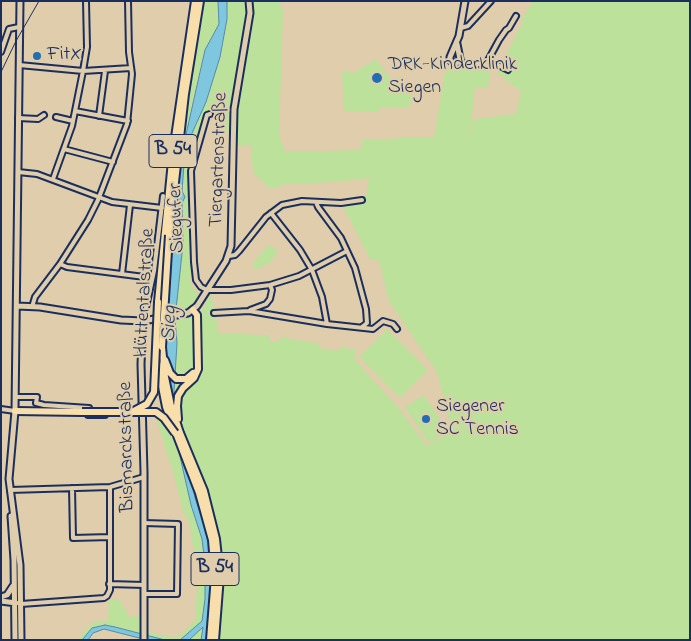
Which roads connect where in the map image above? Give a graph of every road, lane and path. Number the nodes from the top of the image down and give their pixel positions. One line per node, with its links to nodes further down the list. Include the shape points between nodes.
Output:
1 (20, 1): 10 (street)
2 (86, 1): 18 (street, via 87,47)
3 (128, 1): 17 (street)
4 (195, 1): 57 (highway, Hüttentalstraße / B 54, bridge, via 172,151 158,302)
5 (200, 1): 57 (highway, Hüttentalstraße / B 54, bridge, via 178,151)
6 (249, 1): 41 (street, Tiergartenstraße, via 249,21 234,109)
7 (465, 1): 11 (street)
8 (491, 1): 11 (street, via 468,26)
9 (516, 16): 15 (street)
10 (20, 27): 13 (street, via 10,29); 16 (street)
11 (461, 28): 12 (street)
12 (457, 44): 14 (street); 14 (street, via 450,58 453,63)
13 (1, 52)
14 (459, 61): 15 (street)
15 (486, 64): 19 (street)
16 (19, 65): 18 (street); 26 (street)
17 (131, 68): 20 (street); 28 (street)
18 (83, 70): 20 (street); 21 (street)
19 (508, 70)
20 (105, 71): 24 (street)
21 (75, 111): 24 (street); 27 (street)
22 (210, 114): 47 (street, Siegufer, via 207,115 192,171 195,276 199,286)
23 (44, 115): 26 (street, via 38,119)
24 (99, 116): 28 (street)
25 (56, 117): 27 (street)
26 (18, 118): 31 (street)
27 (73, 121): 29 (street)
28 (128, 121): 30 (street)
29 (64, 149): 30 (street); 32 (street)
30 (113, 162): 34 (street)
31 (18, 172): 32 (street); 48 (street)
32 (53, 180): 34 (street)
33 (163, 196): 38 (street, Bismarckstraße)
34 (99, 198): 37 (street); 42 (street)
35 (362, 200): 36 (street)
36 (316, 202): 39 (street, via 288,203); 40 (street)
37 (130, 205): 38 (street); 44 (street)
38 (162, 208): 45 (street, Bismarckstraße)
39 (271, 212): 41 (street, via 239,252); 43 (street)
40 (347, 251): 43 (street); 55 (street, via 366,309 367,323)
41 (229, 256): 47 (street, Tiergartenstraße)
42 (60, 264): 44 (street); 49 (street, via 35,297)
43 (312, 270): 46 (street); 54 (street)
44 (122, 274): 45 (street)
45 (152, 278): 53 (street, Bismarckstraße)
46 (270, 285): 47 (street); 51 (street, via 272,290 266,304)
47 (207, 290): 50 (street, Tiergartenstraße)
48 (17, 306): 49 (street); 59 (street)
49 (32, 307): 53 (street)
50 (193, 310): 53 (street, bridge); 58 (highway, via 198,315 198,369 194,378)
51 (249, 311): 52 (street); 54 (street)
52 (214, 314)
53 (143, 321): 63 (street, Bismarckstraße)
54 (327, 324): 55 (street)
55 (362, 327): 56 (street, via 373,329 383,321 394,324)
56 (397, 329)
57 (159, 350): 58 (highway, via 172,376); 62 (highway, bridge, via 153,396 147,404); 64 (highway, Hüttentalstraße / B 54, bridge, via 163,396)
58 (186, 382): 64 (highway, via 177,399)
59 (15, 397): 61 (street); 63 (street, via 37,397 36,403 44,405 89,408 88,415)
60 (1, 408): 61 (street)
61 (15, 411): 62 (highway, bridge); 68 (street, via 9,463)
62 (132, 412): 64 (highway, bridge, via 158,414)
63 (142, 413): 65 (street, Bismarckstraße)
64 (178, 433): 83 (highway, Hüttentalstraße / B 54, via 212,540 215,576); 84 (highway, Hüttentalstraße / B 54, via 204,491 216,539 220,576)
65 (144, 477): 66 (street); 69 (street, Bismarckstraße)
66 (110, 487): 67 (street); 70 (street)
67 (72, 488): 68 (street); 70 (street, via 73,538)
68 (10, 490): 71 (street)
69 (144, 523): 74 (street, Bismarckstraße); 75 (street, via 178,524 177,594)
70 (110, 538): 73 (street)
71 (16, 560): 72 (street); 79 (street)
72 (14, 583): 76 (street, via 10,592); 78 (street)
73 (110, 584): 74 (street); 79 (street, via 104,598)
74 (144, 585): 75 (street, Bismarckstraße)
75 (144, 594): 82 (street, Bismarckstraße)
76 (1, 597)
77 (1, 601): 78 (street)
78 (14, 603): 79 (street); 80 (street)
79 (21, 604): 81 (street)
80 (15, 640)
81 (21, 640)
82 (144, 640)
83 (210, 640)
84 (215, 640)

